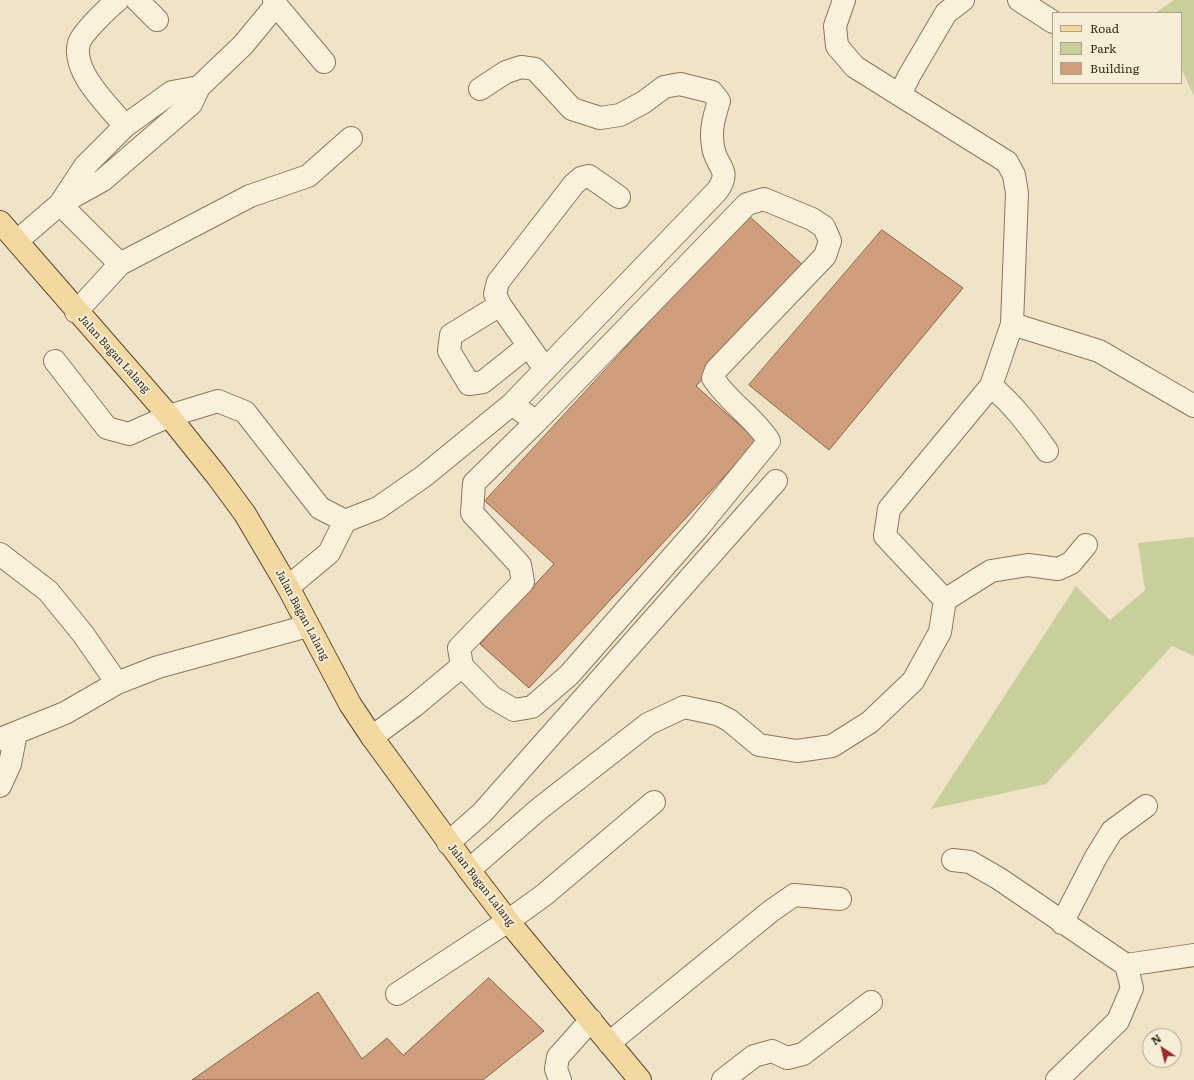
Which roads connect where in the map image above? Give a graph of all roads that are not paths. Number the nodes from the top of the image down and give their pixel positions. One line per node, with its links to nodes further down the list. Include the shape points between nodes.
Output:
1 (118, 0): 13 (street, via 106,10 79,43 78,63 89,82)
2 (137, 0): 7 (street)
3 (844, 0): 12 (street, via 834,26 837,46 855,67)
4 (963, 0): 12 (street, via 946,13)
5 (1019, 0): 8 (street)
6 (275, 3): 9 (street); 10 (street, via 243,45)
7 (158, 20)
8 (1052, 21)
9 (324, 62)
10 (199, 87): 13 (street, via 172,92); 16 (street, via 192,104 103,180)
11 (480, 88): 25 (street, via 506,72 521,67 535,69 572,109 600,118 620,115 664,87 680,84 712,92 719,101 711,126 713,148 724,172 724,182)
12 (900, 95): 22 (street, via 1007,162 1014,175 1017,193)
13 (125, 126): 16 (street, via 85,166)
14 (351, 138): 19 (street, via 308,176 250,196)
15 (618, 197): 20 (street, via 589,176 574,184 498,282 495,294)
16 (60, 204): 18 (street); 19 (street)
17 (0, 222): 18 (main road, Jalan Bagan Lalang)
18 (17, 241): 21 (main road, Jalan Bagan Lalang)
19 (120, 264): 21 (street)
20 (500, 305): 23 (street); 23 (street, via 451,335 449,351 469,384 483,382)
21 (76, 312): 29 (main road, Jalan Bagan Lalang)
22 (1012, 324): 26 (street); 28 (street, via 1099,351)
23 (528, 346): 25 (street)
24 (55, 361): 29 (street, via 107,428 129,434)
25 (545, 369): 27 (street)
26 (991, 386): 31 (street, via 1026,420); 37 (street, via 889,509 884,536)
27 (512, 404): 30 (street); 33 (street, via 424,476 378,508)
28 (1194, 406)
29 (169, 416): 33 (street, via 218,401 245,412 320,508); 36 (main road, Jalan Bagan Lalang, via 245,514)
30 (536, 422): 39 (street, via 474,483 472,513 520,565 523,582 458,648); 39 (street, via 747,204 764,199 812,219 824,227 830,241 826,256 716,370 713,378 719,388 761,428 769,441 703,523 570,675 532,707 514,710 492,697)
31 (1047, 451)
32 (776, 481): 46 (street, via 482,813)
33 (345, 521): 36 (street, via 329,553)
34 (1086, 545): 37 (street, via 1071,563 1058,569 1028,565 991,571)
35 (0, 554): 40 (street, via 48,591)
36 (288, 586): 38 (main road, Jalan Bagan Lalang)
37 (945, 600): 48 (street, via 940,632 914,681 870,722 832,746 797,751 759,745 729,720 717,714 684,707 648,724 539,809)
38 (308, 626): 40 (street, via 165,665); 42 (main road, Jalan Bagan Lalang, via 350,704)
39 (462, 666): 42 (street, via 414,706)
40 (117, 682): 41 (street, via 65,713)
41 (8, 736): 43 (street, via 10,764)
42 (372, 736): 46 (main road, Jalan Bagan Lalang)
43 (0, 786)
44 (654, 802): 50 (street, via 544,896)
45 (1146, 806): 51 (street, via 1112,831)
46 (448, 843): 48 (main road, Jalan Bagan Lalang)
47 (954, 860): 51 (street, via 970,862 998,878)
48 (468, 870): 50 (main road, Jalan Bagan Lalang)
49 (840, 899): 57 (street, via 794,896 771,911)
50 (508, 922): 54 (street); 56 (main road, Jalan Bagan Lalang)
51 (1062, 923): 53 (street)
52 (1194, 955): 53 (street)
53 (1126, 965): 61 (street, via 1132,988 1118,1021)
54 (397, 994)
55 (871, 1002): 60 (street, via 803,1054 787,1058 772,1051 754,1056)
56 (591, 1020): 57 (main road, Jalan Bagan Lalang); 58 (street, via 558,1057 556,1069)
57 (609, 1043): 59 (main road, Jalan Bagan Lalang)
58 (560, 1080)
59 (640, 1080)
60 (723, 1080)
61 (1057, 1080)

